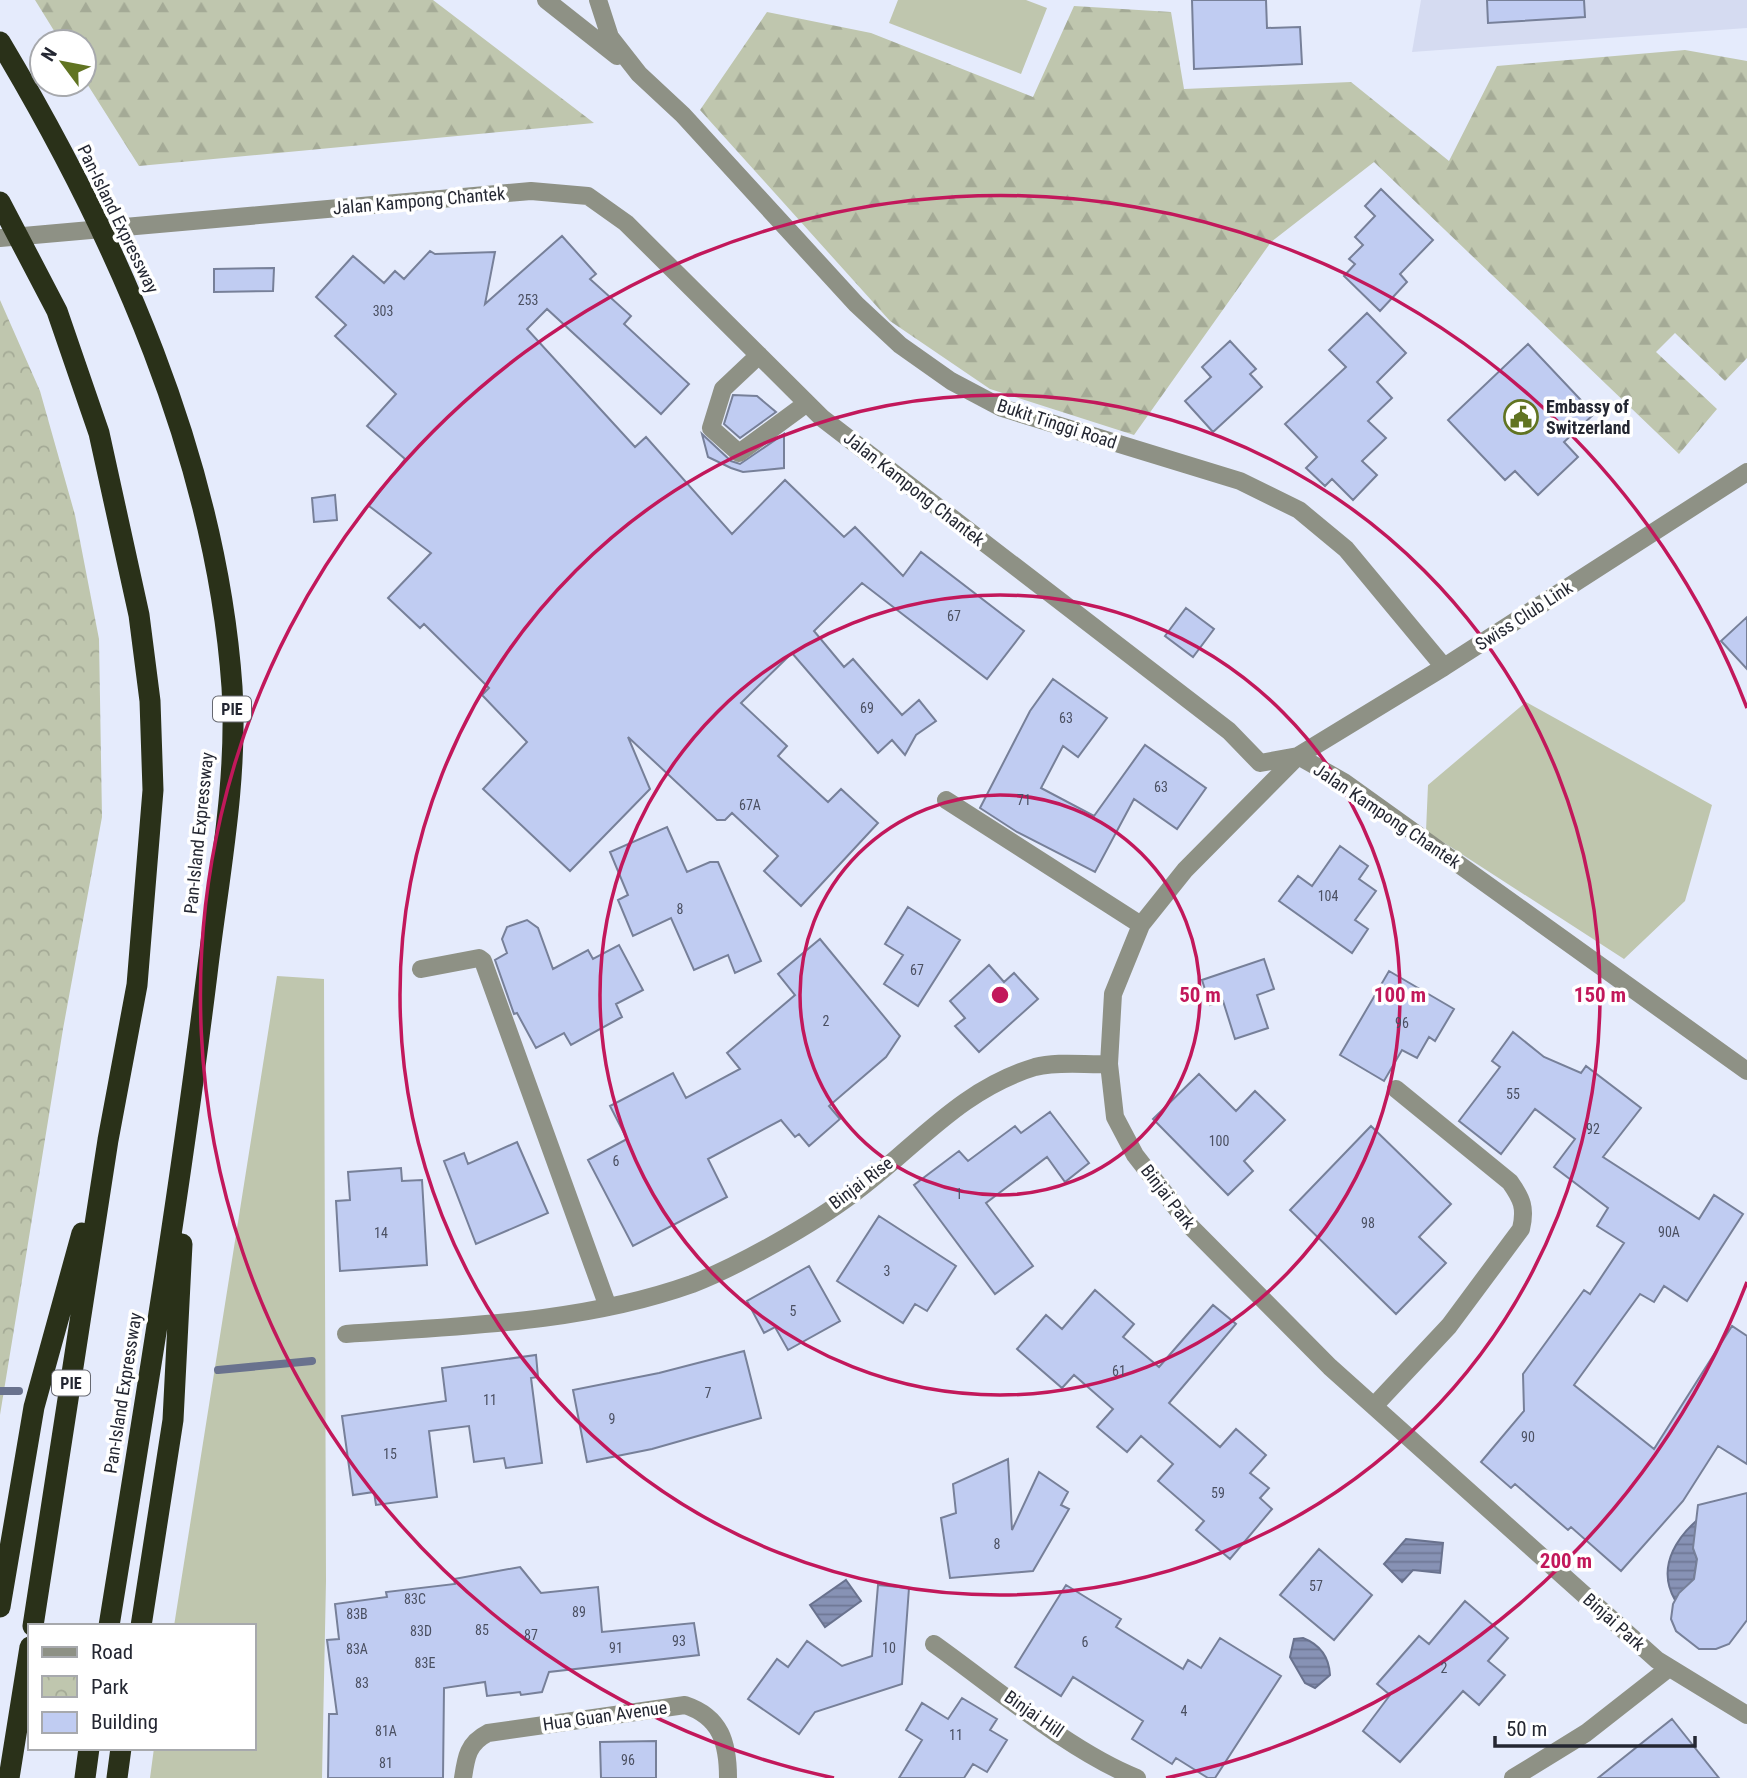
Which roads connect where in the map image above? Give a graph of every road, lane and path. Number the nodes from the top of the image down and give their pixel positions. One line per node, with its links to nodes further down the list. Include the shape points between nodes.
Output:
1 (546, 0): 4 (street)
2 (598, 0): 4 (street, Bukit Tinggi Road, via 610,37)
3 (0, 42): 19 (highway, Pan-Island Expressway / PIE, via 130,290 203,500 227,633 232,692 229,792)
4 (639, 74): 10 (street, Bukit Tinggi Road, via 900,345 951,381 1002,408 1240,481 1299,510 1346,549)
5 (0, 202): 18 (highway, PIE, via 57,311 99,433 139,615 150,701 153,790 137,985)
6 (0, 238): 7 (street, Jalan Kampong Chantek, via 531,191 588,195 626,223)
7 (759, 355): 8 (street, Jalan Kampong Chantek); 8 (street, via 723,389 711,428 738,453)
8 (807, 403): 11 (street, Jalan Kampong Chantek, via 1229,731 1260,763)
9 (1747, 472): 10 (street, Swiss Club Link)
10 (1444, 667): 11 (street, Swiss Club Link)
11 (1298, 756): 13 (street, Binjai Park, via 1185,870); 16 (street, Jalan Kampong Chantek, via 1344,782)
12 (946, 800): 13 (street)
13 (1141, 925): 15 (street, Binjai Park, via 1113,994)
14 (421, 969): 20 (street, via 483,961)
15 (1109, 1064): 20 (street, Binjai Rise, via 1038,1066 1002,1080 960,1102 853,1194 756,1253 692,1283); 22 (street, Binjai Park, via 1115,1117 1143,1165 1191,1227)
16 (1747, 1071)
17 (1396, 1089): 22 (street, via 1510,1182 1523,1200 1524,1214 1521,1229 1457,1315)
18 (108, 1140): 23 (highway, via 34,1407); 24 (highway, PIE)
19 (187, 1141): 25 (highway, Pan-Island Expressway / PIE); 26 (highway, via 173,1420)
20 (608, 1307): 21 (street, Binjai Rise, via 469,1325)
21 (346, 1334)
22 (1374, 1406): 29 (street, Binjai Park)
23 (0, 1606)
24 (33, 1624)
25 (109, 1624)
26 (141, 1624)
27 (934, 1644): 38 (street, Binjai Hill, via 1065,1737)
28 (28, 1659): 33 (highway)
29 (1669, 1668): 30 (street, Binjai Park); 39 (street, via 1586,1732)
30 (1745, 1709)
31 (89, 1750): 34 (highway)
32 (121, 1750): 35 (highway)
33 (9, 1778)
34 (85, 1778)
35 (117, 1778)
36 (463, 1778): 37 (street, Hua Guan Avenue, via 474,1740 488,1733 685,1705 710,1719 724,1736)
37 (727, 1778)
38 (1137, 1778)
39 (1513, 1778)

